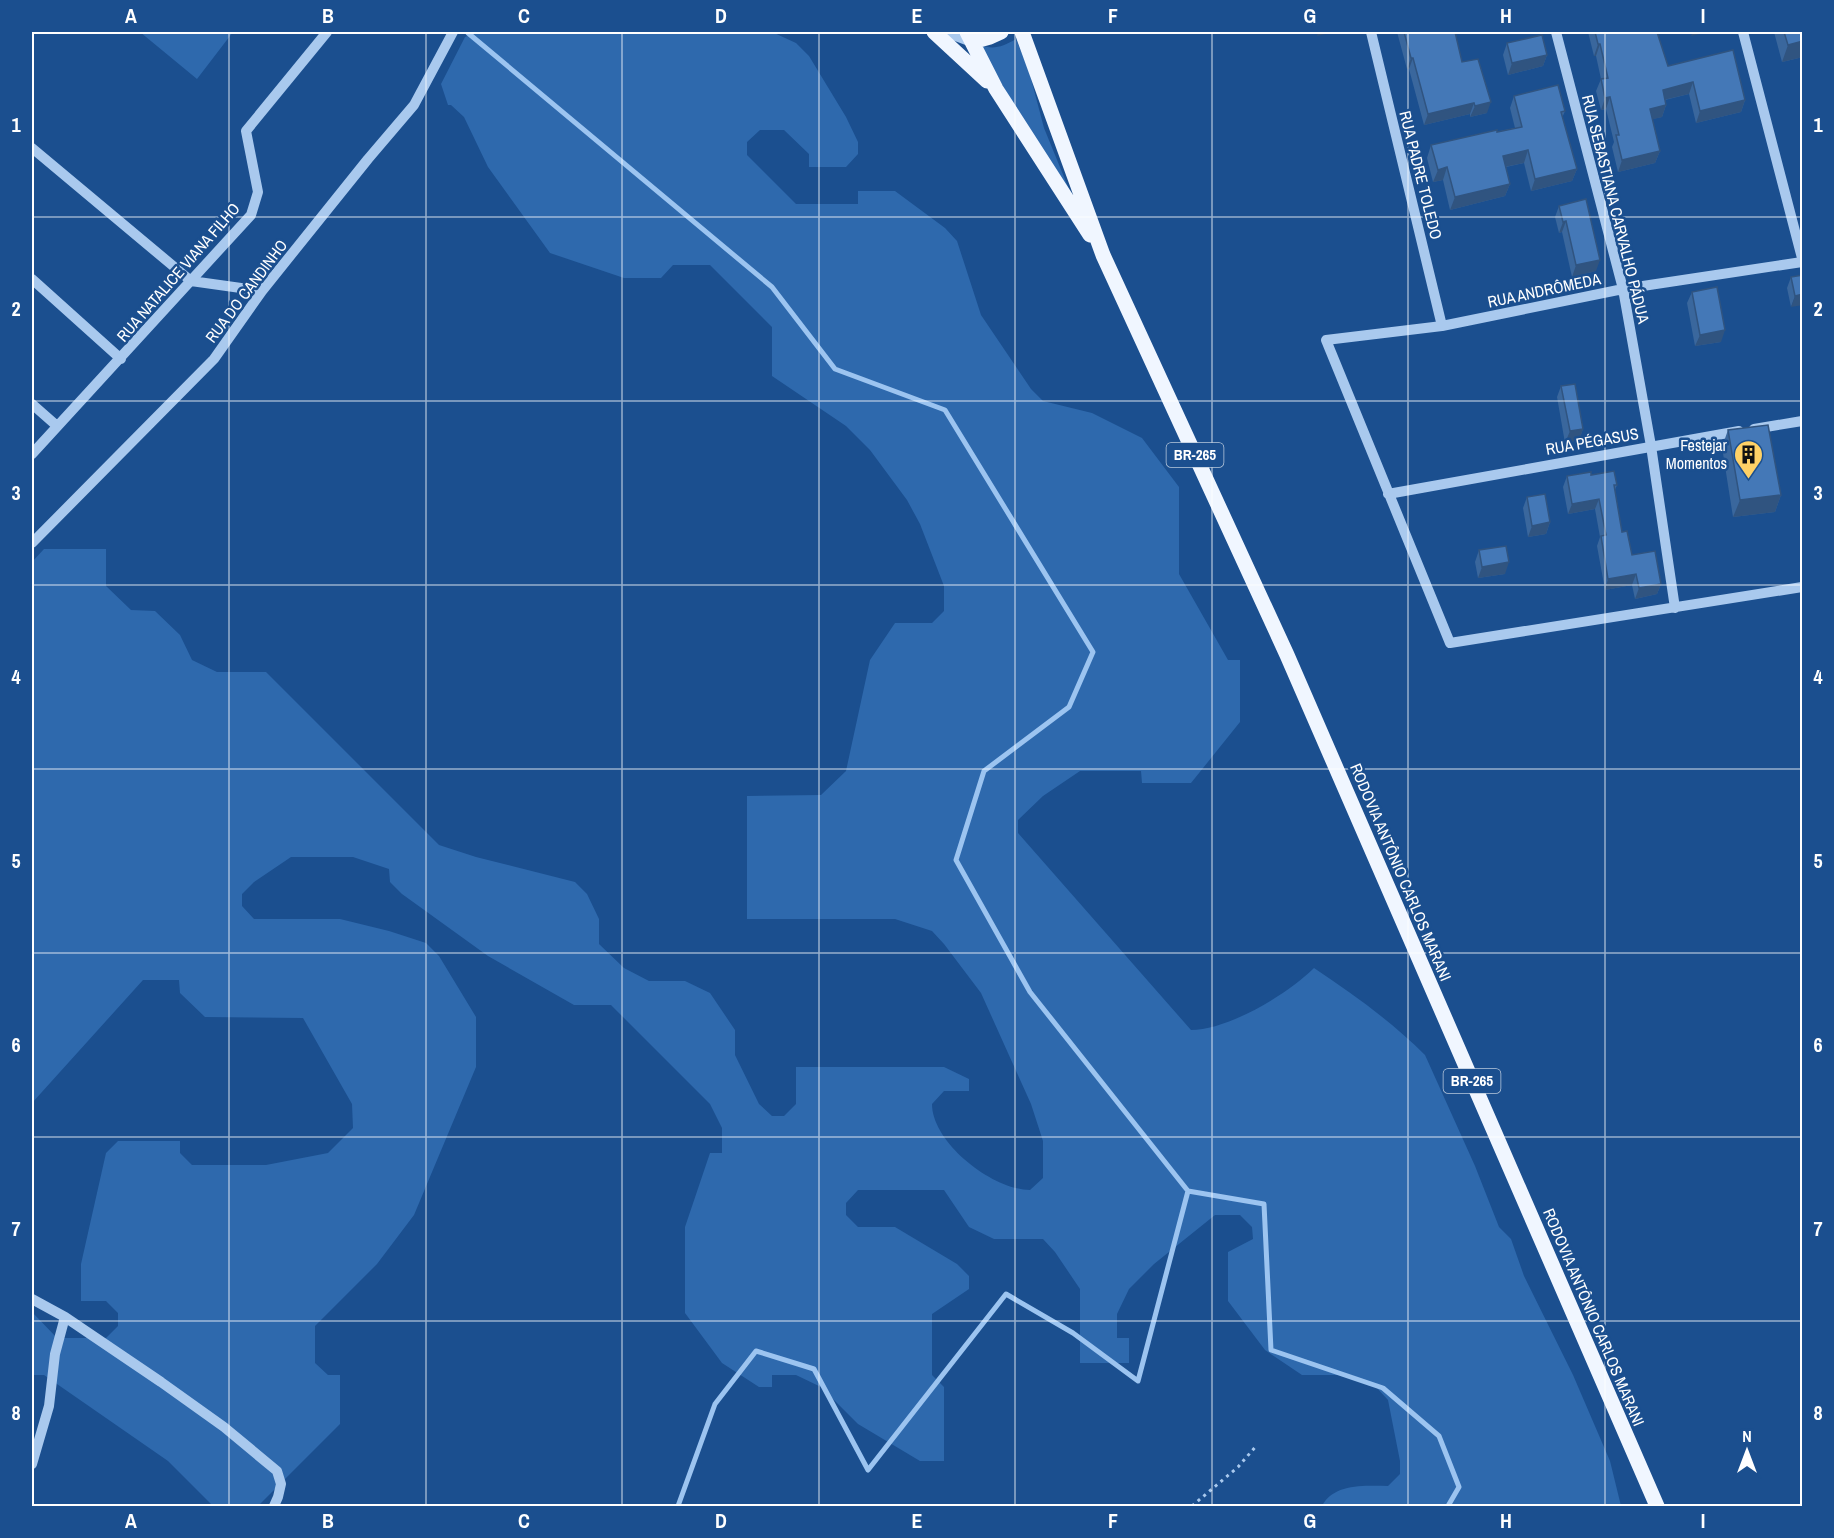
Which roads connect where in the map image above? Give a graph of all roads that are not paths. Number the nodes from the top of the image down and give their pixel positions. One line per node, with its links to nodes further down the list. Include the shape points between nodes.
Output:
1 (327, 32): 16 (street, RUA NATALICE VIANA FILHO, via 246,131 258,192 252,215)
2 (453, 32): 18 (street, RUA DO CANDINHO, via 414,105)
3 (934, 32): 11 (main road)
4 (945, 32): 10 (street)
5 (1001, 32): 10 (main road, via 990,37)
6 (1022, 32): 13 (main road, RODOVIA ANTÔNIO CARLOS MARANI / BR-265)
7 (1371, 32): 19 (street, RUA PADRE TOLEDO)
8 (1556, 32): 17 (street, RUA SEBASTIANA CARVALHO PÁDUA)
9 (1743, 32): 14 (street)
10 (969, 37): 11 (main road, RODOVIA ANTÔNIO CARLOS MARANI / BR-265)
11 (996, 89): 13 (main road, RODOVIA ANTÔNIO CARLOS MARANI / BR-265)
12 (32, 148): 16 (street)
13 (1103, 255): 34 (main road, RODOVIA ANTÔNIO CARLOS MARANI / BR-265, via 1287,655)
14 (1803, 260): 17 (street, RUA ANDRÔMEDA)
15 (32, 279): 20 (street)
16 (191, 281): 18 (street); 20 (street, RUA NATALICE VIANA FILHO)
17 (1623, 289): 19 (street, RUA ANDRÔMEDA); 24 (street, RUA SEBASTIANA CARVALHO PÁDUA)
18 (262, 291): 27 (street, RUA DO CANDINHO, via 214,359)
19 (1442, 326): 26 (street, RUA ANDRÔMEDA, via 1326,340)
20 (121, 359): 23 (street, RUA NATALICE VIANA FILHO)
21 (32, 404): 23 (street)
22 (1803, 421): 24 (street, RUA PÉGASUS)
23 (57, 426): 25 (street, RUA NATALICE VIANA FILHO)
24 (1651, 446): 26 (street, RUA PÉGASUS); 29 (street, RUA SEBASTIANA CARVALHO PÁDUA)
25 (32, 454)
26 (1388, 494): 29 (street, via 1450,643)
27 (32, 543)
28 (1803, 586): 29 (street)
29 (1675, 608)
30 (32, 1299): 31 (street)
31 (65, 1317): 32 (street, via 55,1354 49,1406); 33 (street, via 224,1426 277,1471 281,1484)
32 (32, 1464)
33 (273, 1506)
34 (1657, 1506)

